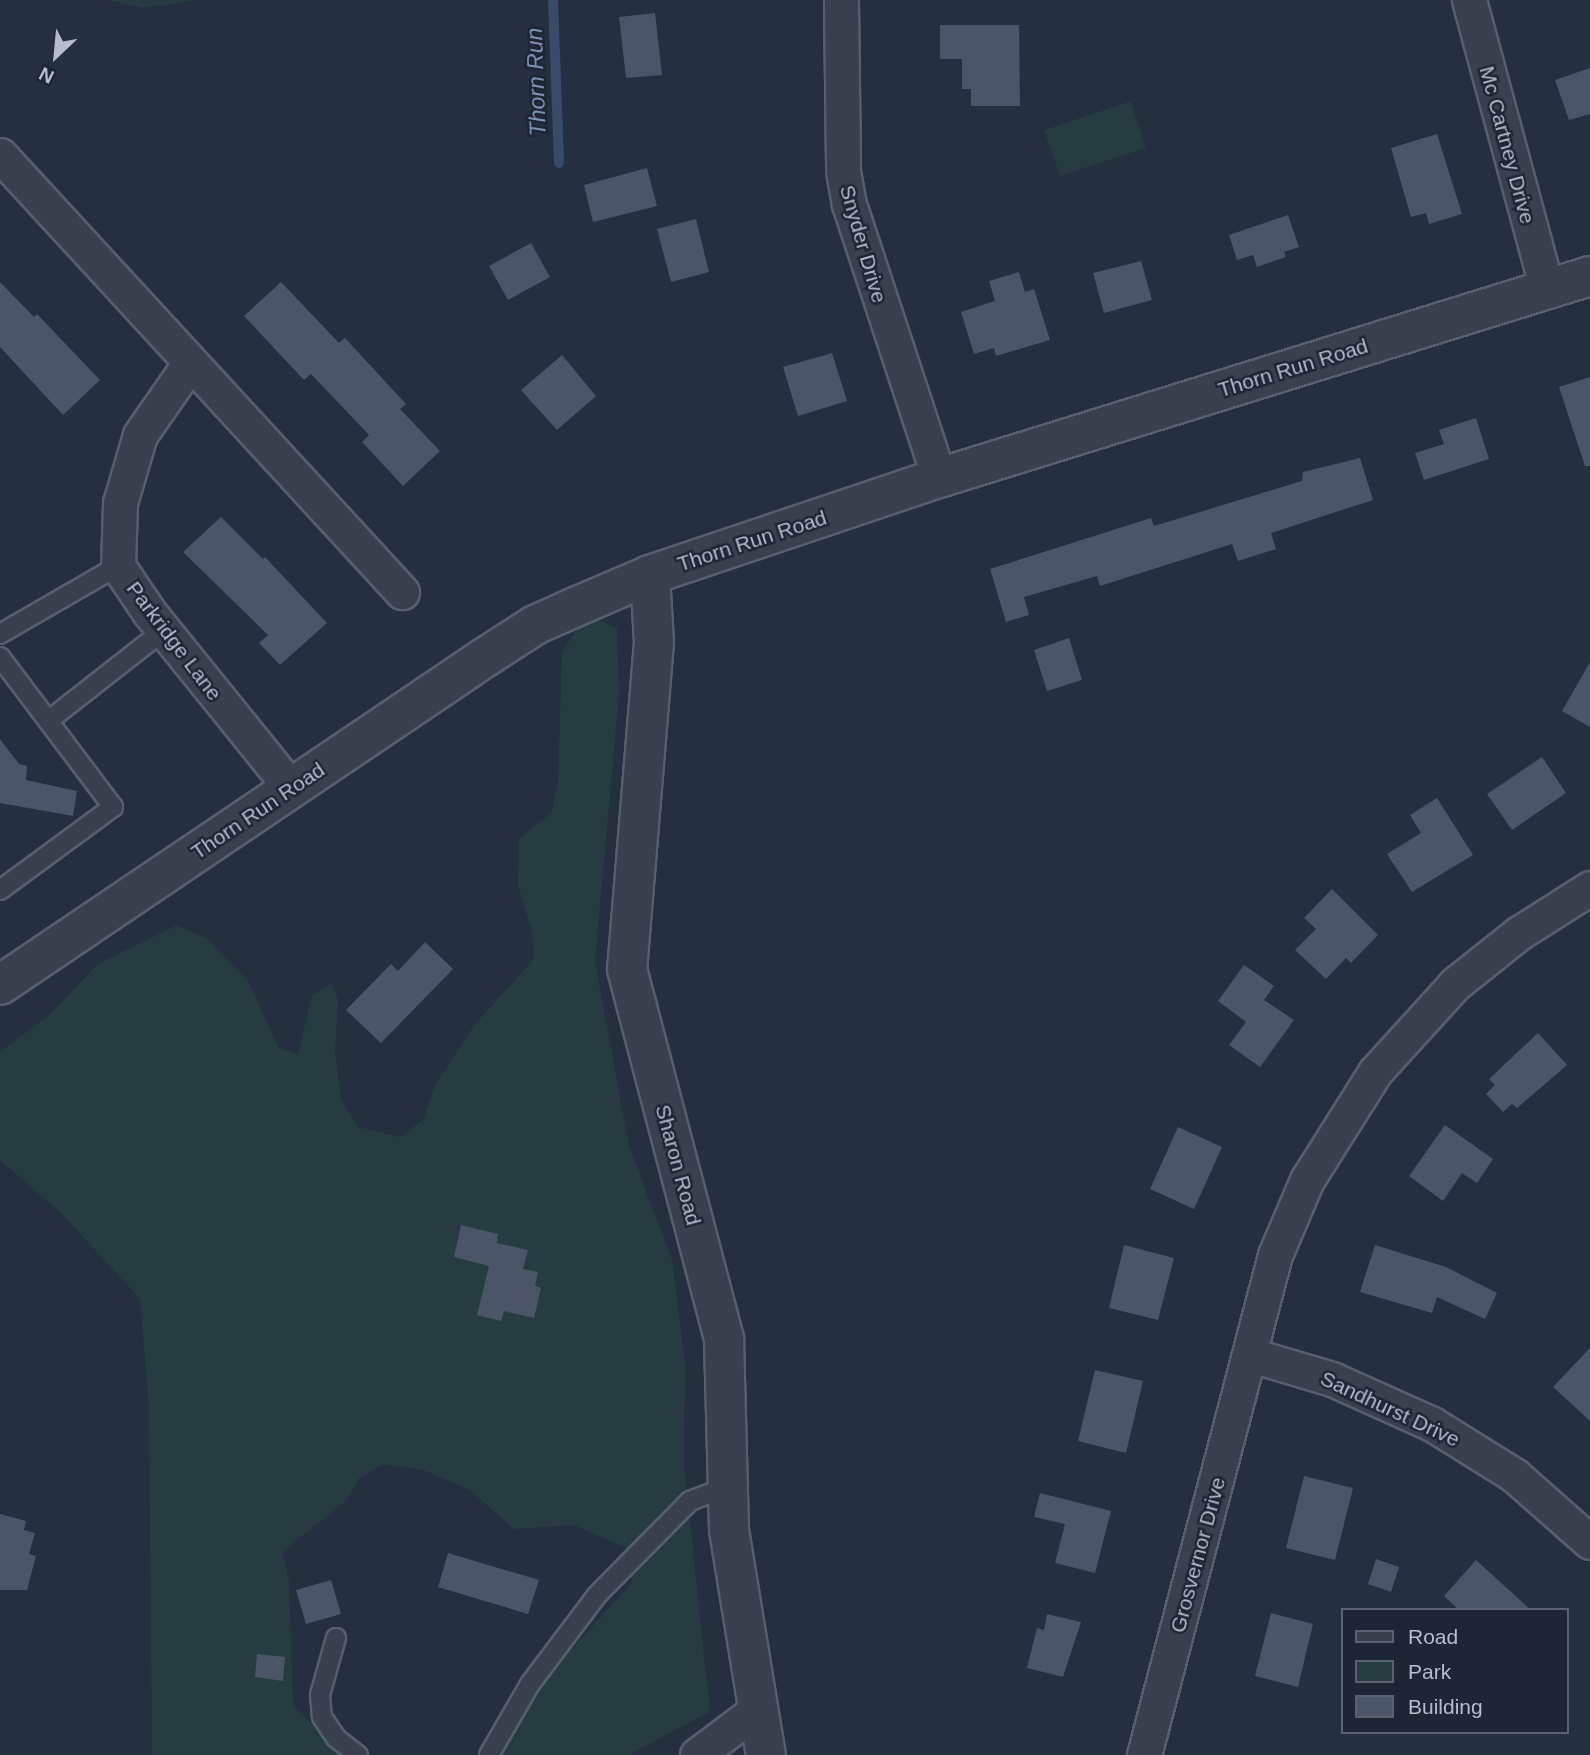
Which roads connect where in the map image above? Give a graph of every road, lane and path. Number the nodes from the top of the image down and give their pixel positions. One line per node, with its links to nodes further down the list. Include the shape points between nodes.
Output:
1 (841, 0): 7 (street, Snyder Drive, via 842,159 849,204)
2 (1469, 0): 5 (street, Mc Cartney Drive)
3 (0, 155): 6 (street)
4 (1590, 276): 5 (street, Thorn Run Road)
5 (1547, 289): 7 (street, Thorn Run Road)
6 (190, 363): 8 (street, Parkridge Lane, via 140,435 120,503); 10 (street)
7 (939, 478): 9 (street, Thorn Run Road)
8 (118, 566): 11 (street, Parkridge Lane); 12 (lane)
9 (650, 575): 15 (street, Thorn Run Road, via 535,625); 20 (street, Sharon Road, via 653,652 627,969 724,1339)
10 (402, 592)
11 (164, 630): 14 (lane); 15 (street, Parkridge Lane)
12 (0, 634)
13 (0, 657): 14 (lane)
14 (48, 721): 17 (lane, via 113,807)
15 (292, 789): 18 (street, Thorn Run Road)
16 (1590, 888): 19 (street, via 1472,970 1375,1072 1307,1180 1275,1255)
17 (0, 890)
18 (0, 985)
19 (1251, 1355): 21 (street, Sandhurst Drive, via 1332,1379 1432,1424 1514,1475); 28 (street, Grosvernor Drive)
20 (727, 1487): 23 (street, Sharon Road, via 729,1530); 25 (lane, via 690,1502 597,1595 530,1684)
21 (1590, 1542)
22 (336, 1638): 24 (lane, via 320,1695 322,1717 336,1738)
23 (757, 1710): 26 (street); 27 (street, Sharon Road)
24 (358, 1755)
25 (489, 1755)
26 (696, 1755)
27 (766, 1755)
28 (1144, 1755)

